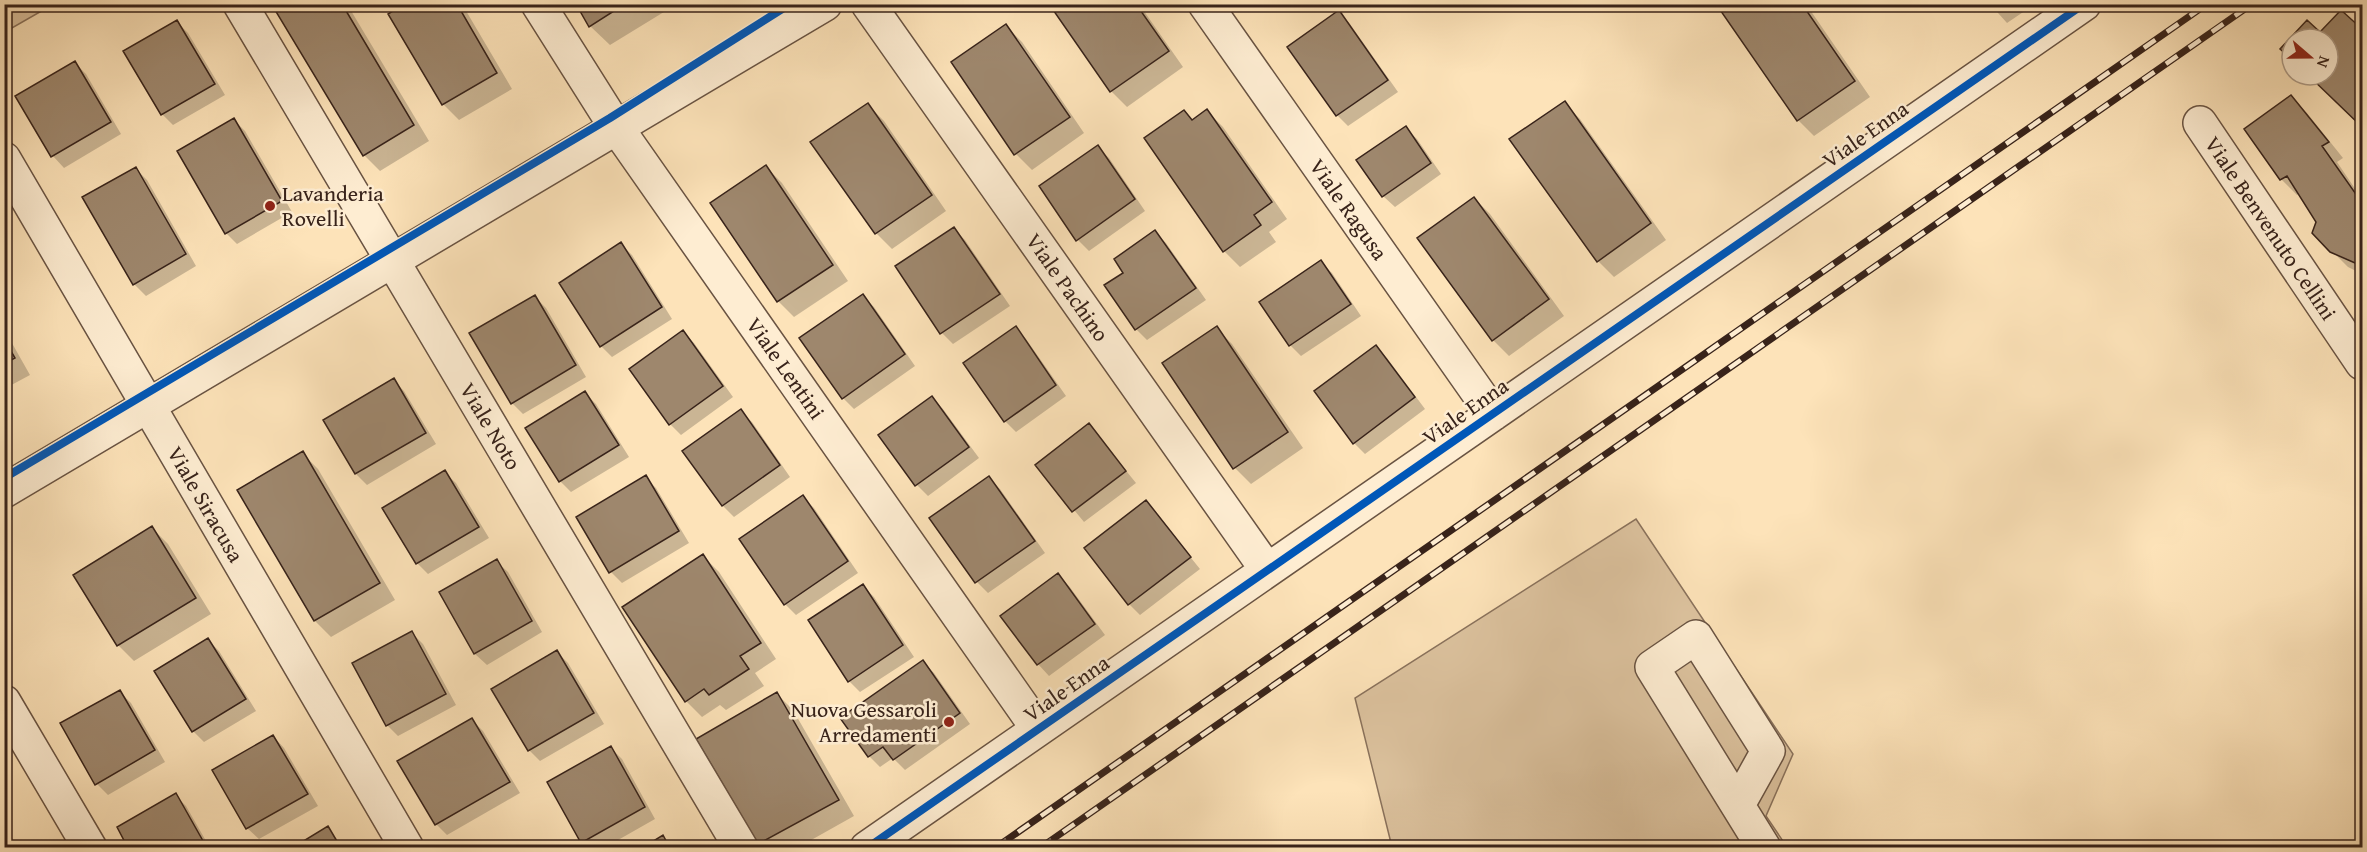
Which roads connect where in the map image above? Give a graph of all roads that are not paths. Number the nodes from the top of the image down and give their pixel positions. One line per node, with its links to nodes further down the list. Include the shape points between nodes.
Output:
1 (240, 4): 10 (street, Viale Noto)
2 (538, 4): 8 (street, Viale Lentini)
3 (825, 4): 8 (street)
4 (868, 4): 15 (street, Viale Pachino)
5 (1205, 4): 13 (street, Viale Ragusa)
6 (2084, 4): 13 (street, Viale Enna)
7 (2200, 123): 11 (street, Viale Benvenuto Cellini)
8 (617, 128): 10 (street); 17 (street, Viale Lentini)
9 (4, 159): 12 (street, Viale Siracusa)
10 (392, 261): 12 (street); 21 (street, Viale Noto)
11 (2362, 363)
12 (148, 406): 14 (street); 20 (street, Viale Siracusa)
13 (1493, 414): 15 (street, Viale Enna)
14 (4, 491)
15 (1268, 570): 17 (street, Viale Enna)
16 (4, 702): 19 (street)
17 (1038, 729): 22 (street, Viale Enna)
18 (1738, 805): 23 (street)
19 (90, 848)
20 (407, 848)
21 (741, 848)
22 (867, 848)
23 (1764, 848)

